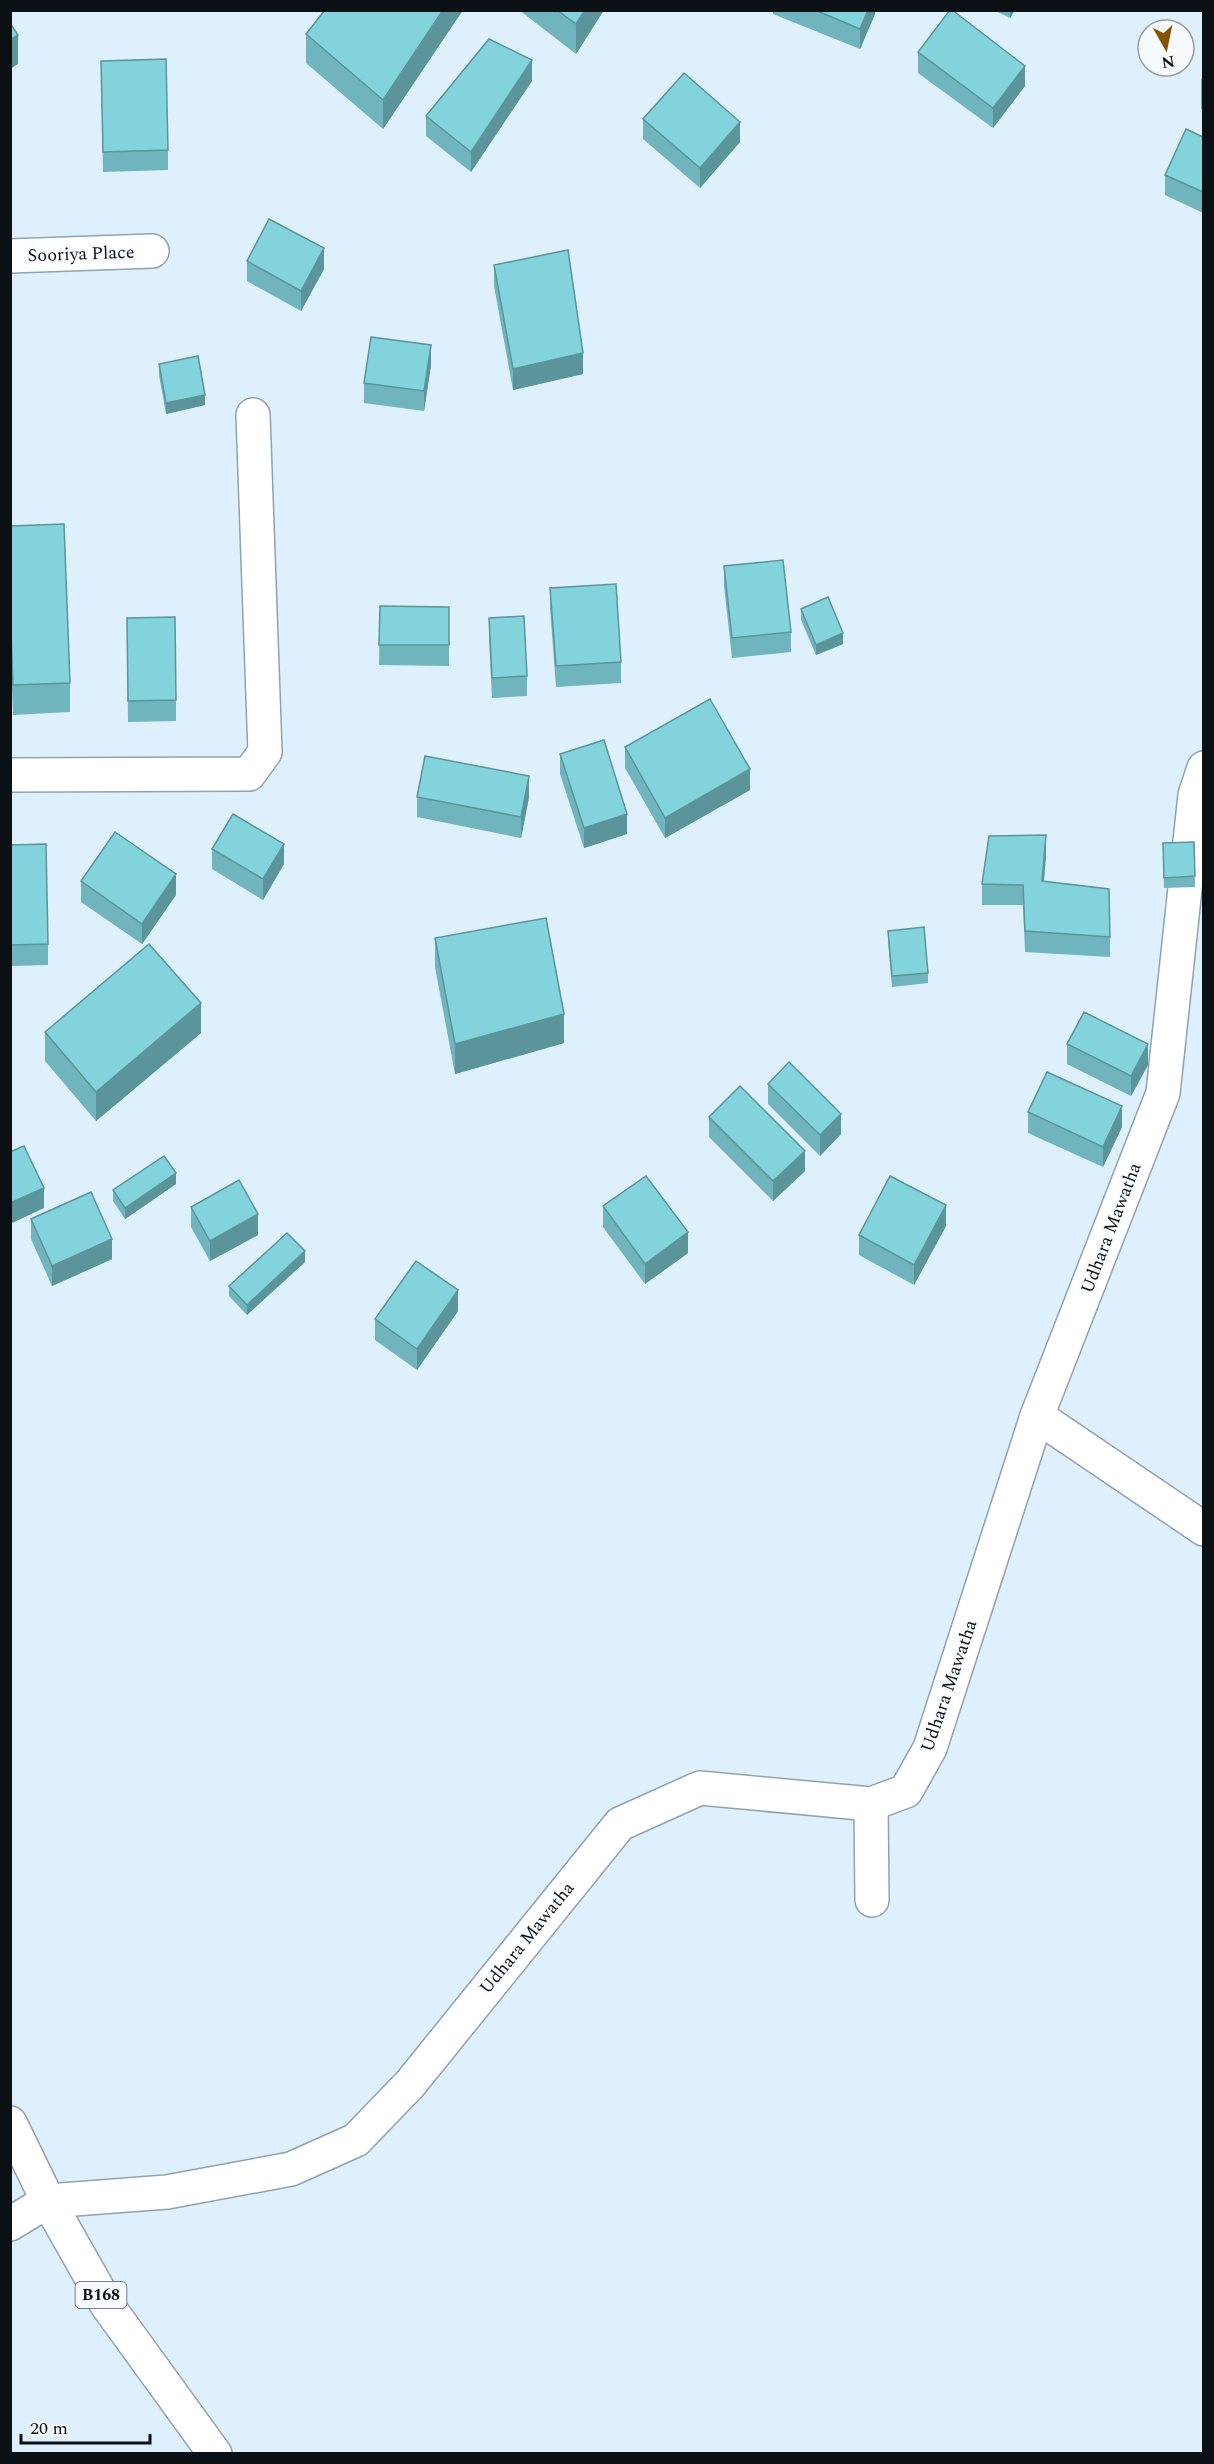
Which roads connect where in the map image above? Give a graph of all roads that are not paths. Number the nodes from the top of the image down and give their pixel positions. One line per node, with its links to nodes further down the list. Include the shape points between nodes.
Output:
1 (152, 251): 2 (street, Sooriya Place)
2 (10, 256)
3 (253, 415): 5 (street, via 266,752 249,774)
4 (1203, 768): 6 (street, Udhara Mawatha, via 1195,795 1163,1093)
5 (10, 775)
6 (1038, 1416): 7 (street); 8 (street, Udhara Mawatha, via 930,1748 906,1791)
7 (1203, 1529)
8 (871, 1804): 9 (street); 11 (street, Udhara Mawatha, via 700,1788 620,1824 410,2084 356,2140 291,2169 167,2192)
9 (872, 1900)
10 (10, 2123): 11 (street, B168)
11 (48, 2201): 12 (street); 13 (street, B168, via 107,2305)
12 (10, 2224)
13 (215, 2454)

